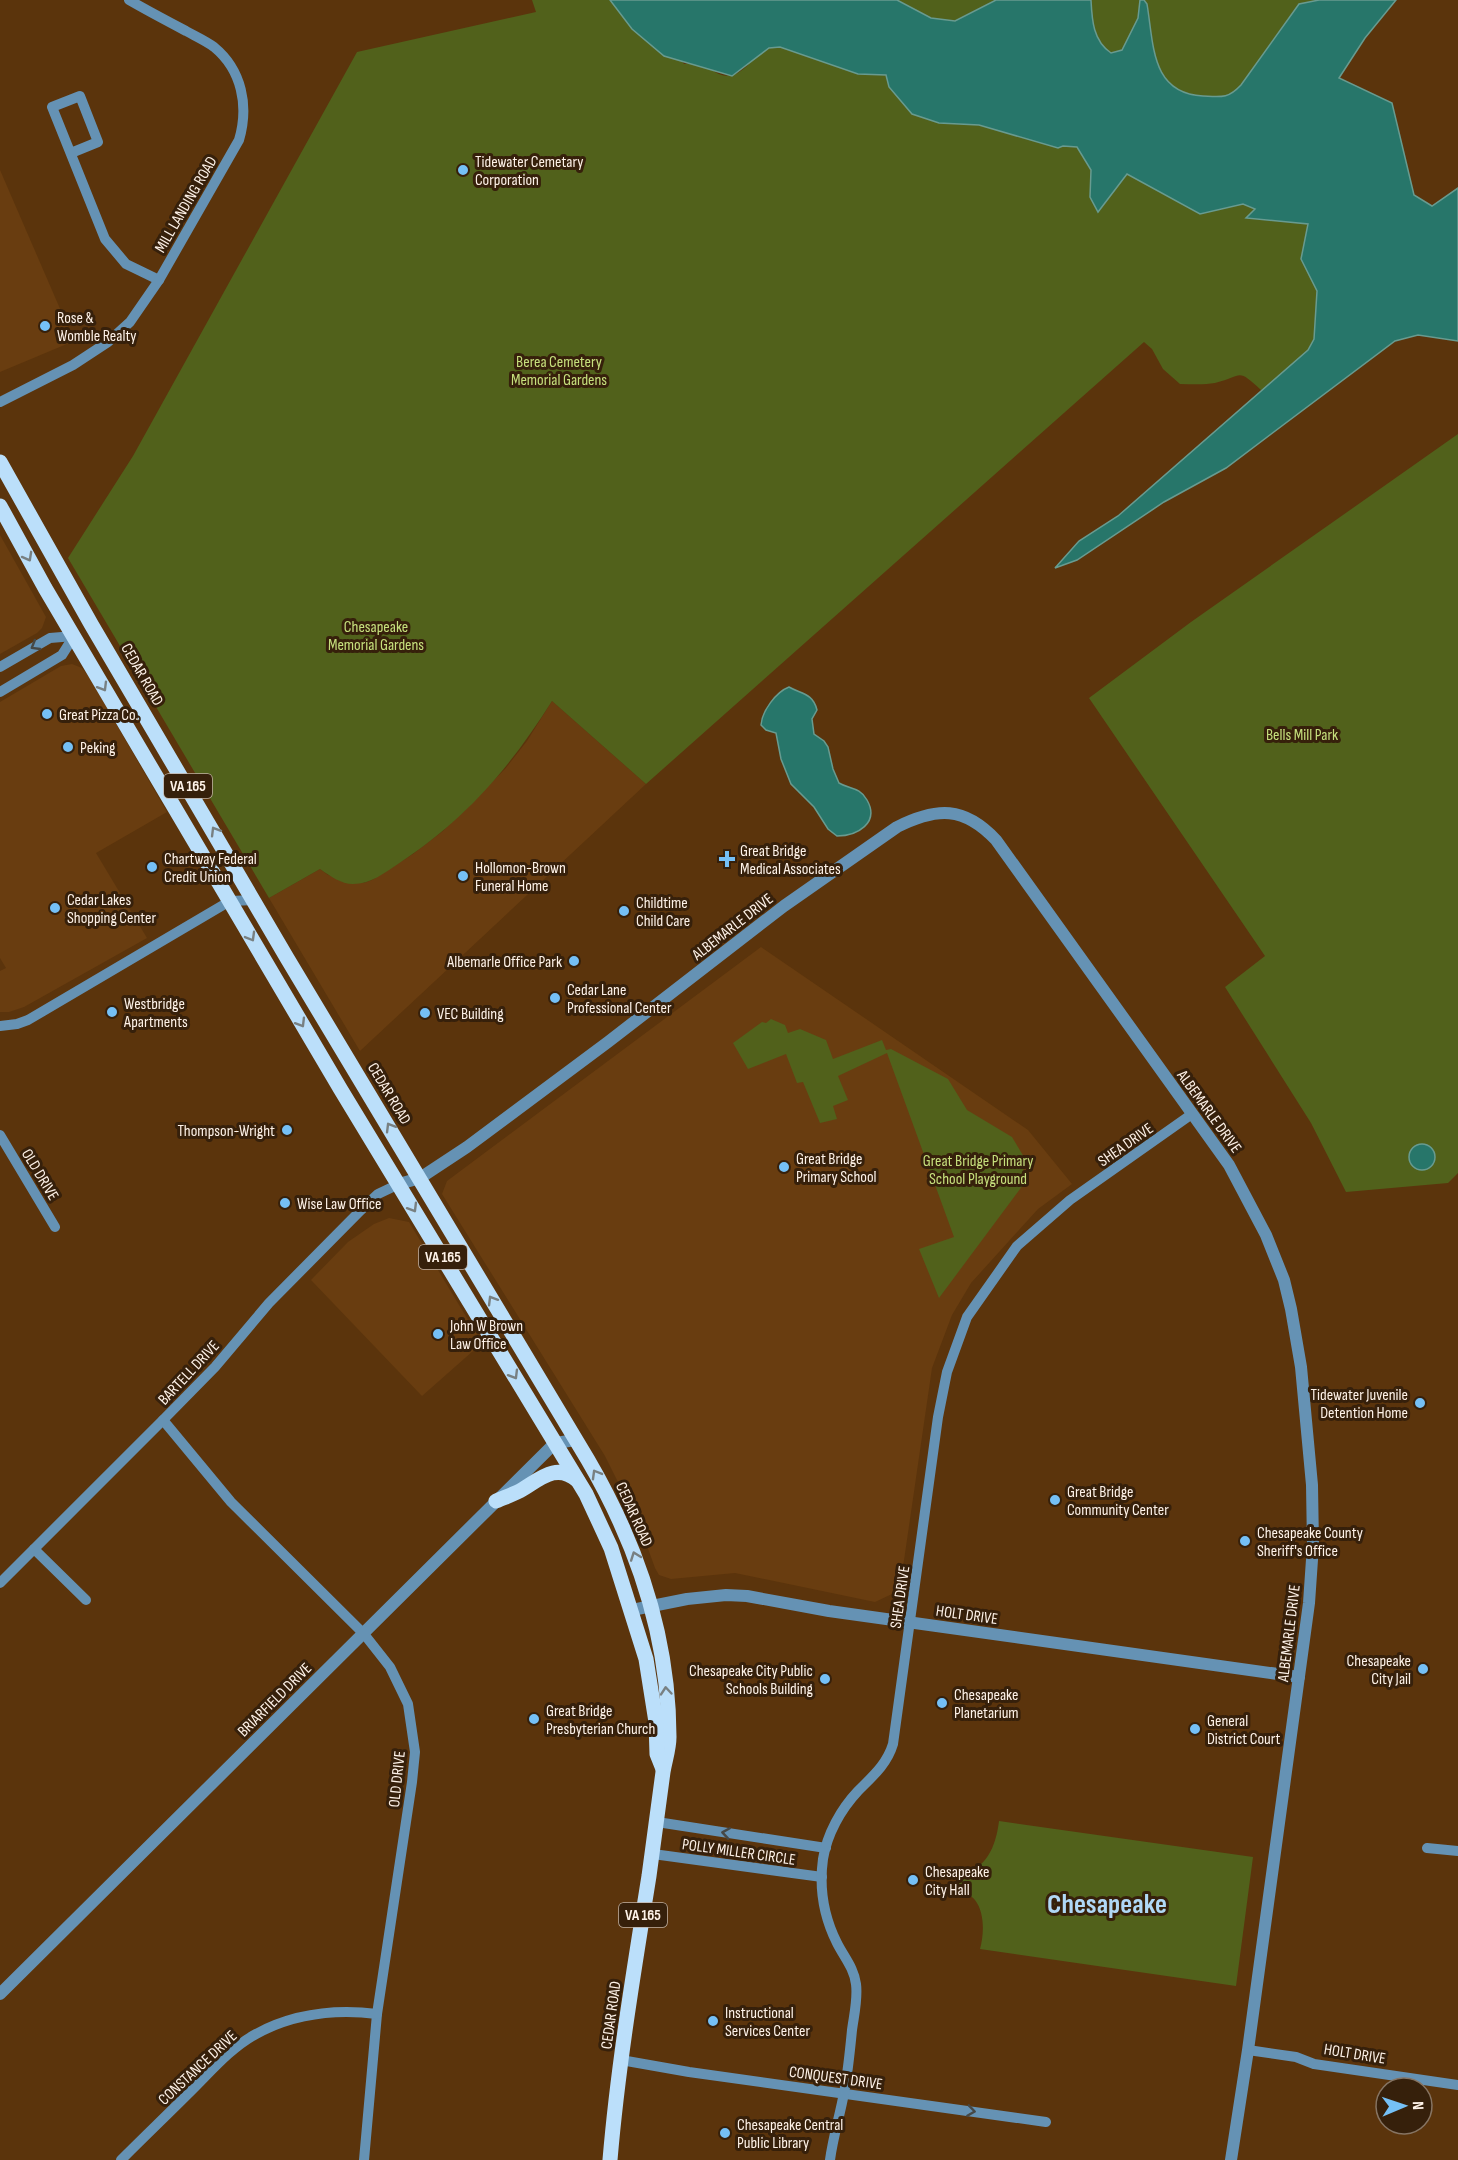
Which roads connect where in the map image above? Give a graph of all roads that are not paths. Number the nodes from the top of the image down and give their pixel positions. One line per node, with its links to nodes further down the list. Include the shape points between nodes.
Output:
1 (129, 0): 3 (street, MILL LANDING ROAD, via 213,46 237,76 244,103 239,140)
2 (71, 153): 2 (street, via 52,107 80,96 98,142); 3 (street, via 105,239 126,264)
3 (159, 280): 4 (street, MILL LANDING ROAD, via 130,322 108,342 73,365)
4 (0, 402)
5 (0, 462): 7 (main road, CEDAR ROAD / VA 165)
6 (0, 506): 8 (main road, CEDAR ROAD / VA 165, one-way to 8)
7 (70, 586): 8 (main road); 11 (main road, CEDAR ROAD / VA 165)
8 (74, 636): 9 (street, one-way to 9, via 50,638); 10 (street, via 62,655); 11 (main road, via 84,637 94,646 150,741); 13 (main road, CEDAR ROAD / VA 165, one-way to 13)
9 (0, 667)
10 (0, 692)
11 (184, 780): 12 (main road, CEDAR ROAD / VA 165, one-way to 11)
12 (255, 900): 13 (street); 18 (main road, CEDAR ROAD / VA 165, one-way to 12)
13 (230, 901): 14 (street, via 28,1020); 19 (main road, CEDAR ROAD / VA 165, one-way to 19)
14 (0, 1026)
15 (1192, 1114): 18 (street, ALBEMARLE DRIVE, via 996,840 978,823 959,814 942,812 897,826); 31 (street, SHEA DRIVE, via 1070,1200 1017,1246 967,1317 947,1372 938,1417); 33 (street, ALBEMARLE DRIVE, via 1229,1165 1261,1223 1284,1280 1296,1329 1312,1485 1313,1545)
16 (0, 1135): 17 (street, OLD DRIVE)
17 (5, 1154): 20 (street, OLD DRIVE)
18 (420, 1178): 19 (street, ALBEMARLE DRIVE); 22 (main road, CEDAR ROAD / VA 165, one-way to 18)
19 (399, 1184): 21 (street, BARTELL DRIVE, via 378,1194 361,1210); 23 (main road, CEDAR ROAD / VA 165, one-way to 23)
20 (55, 1227)
21 (163, 1420): 26 (street, BARTELL DRIVE); 32 (street, OLD DRIVE, via 231,1502)
22 (576, 1440): 23 (street); 29 (main road, CEDAR ROAD / VA 165, one-way to 22, via 618,1514)
23 (555, 1443): 24 (main road, CEDAR ROAD / VA 165); 25 (street, BRIARFIELD DRIVE)
24 (578, 1482): 25 (main road, via 569,1474 553,1473); 30 (main road, CEDAR ROAD / VA 165, via 611,1548)
25 (496, 1501): 32 (street, BRIARFIELD DRIVE)
26 (34, 1549): 27 (street, BARTELL DRIVE); 28 (street)
27 (0, 1582)
28 (86, 1600)
29 (650, 1605): 30 (street, HOLT DRIVE); 31 (street, HOLT DRIVE, via 747,1596); 34 (main road, CEDAR ROAD / VA 165, one-way to 29, via 668,1753 665,1675)
30 (632, 1610): 34 (main road, CEDAR ROAD / VA 165, via 650,1674 657,1754)
31 (910, 1622): 33 (street, HOLT DRIVE); 36 (street, SHEA DRIVE, via 890,1755 839,1815)
32 (364, 1634): 41 (street, BRIARFIELD DRIVE); 42 (street, OLD DRIVE, via 390,1667 408,1704 415,1752)
33 (1299, 1677): 43 (street, ALBEMARLE DRIVE)
34 (663, 1769): 35 (main road, CEDAR ROAD / VA 165)
35 (657, 1822): 36 (street, POLLY MILLER CIRCLE, one-way to 35); 39 (main road, CEDAR ROAD / VA 165)
36 (826, 1848): 40 (street, SHEA DRIVE)
37 (1427, 1848): 38 (street)
38 (1458, 1851)
39 (653, 1854): 40 (street, POLLY MILLER CIRCLE); 44 (main road, CEDAR ROAD / VA 165)
40 (822, 1877): 46 (street, SHEA DRIVE, via 828,1923 856,1984)
41 (0, 1994)
42 (377, 2014): 48 (street, CONSTANCE DRIVE, via 316,2014 257,2033 220,2063); 49 (street, OLD DRIVE)
43 (1248, 2050): 45 (street, HOLT DRIVE); 52 (street, ALBEMARLE DRIVE)
44 (621, 2060): 46 (street, CONQUEST DRIVE); 50 (main road, CEDAR ROAD / VA 165)
45 (1458, 2085)
46 (844, 2093): 47 (street, CONQUEST DRIVE, one-way to 47); 51 (street, SHEA DRIVE)
47 (1043, 2121)
48 (121, 2160)
49 (363, 2160)
50 (610, 2160)
51 (830, 2160)
52 (1231, 2160)

